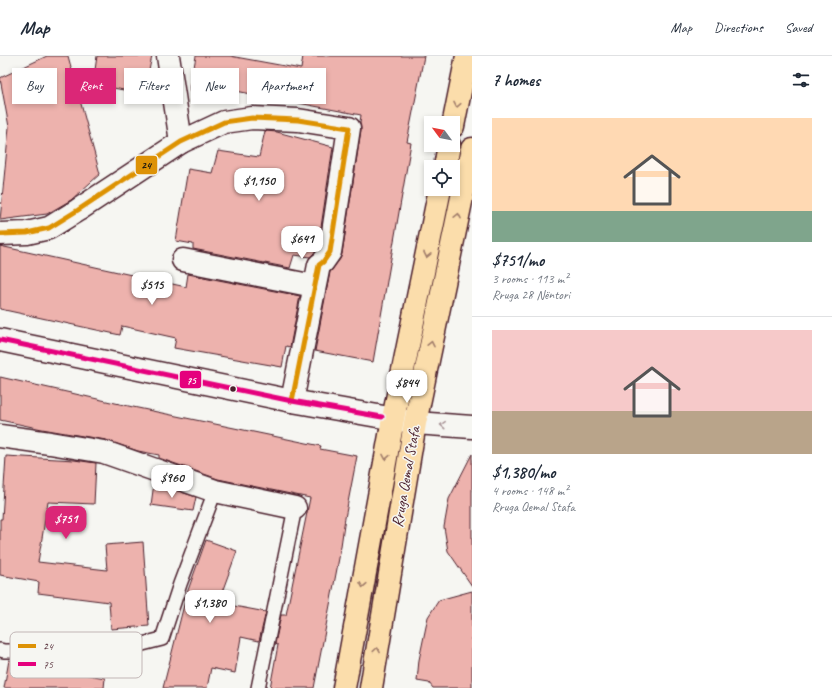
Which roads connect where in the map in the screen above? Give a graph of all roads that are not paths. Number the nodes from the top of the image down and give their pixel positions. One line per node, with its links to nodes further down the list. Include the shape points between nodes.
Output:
1 (168, 56): 4 (street)
2 (467, 56): 3 (main road, one-way to 3)
3 (455, 116)
4 (181, 142): 7 (street, via 49,228 27,233); 9 (street, via 224,122 252,118 298,120 349,128 330,252 318,265)
5 (472, 149): 13 (main road, Rruga Qemal Stafa, one-way to 5)
6 (439, 196): 12 (main road, Rruga Qemal Stafa, one-way to 12)
7 (0, 234)
8 (183, 260): 9 (street)
9 (314, 286): 11 (street)
10 (0, 340): 11 (street)
11 (292, 401): 12 (street)
12 (393, 419): 13 (street); 22 (main road, Rruga Qemal Stafa, one-way to 22)
13 (415, 423): 14 (street, one-way to 13); 23 (main road, Rruga Qemal Stafa, one-way to 13)
14 (472, 427)
15 (0, 436): 16 (street, via 104,452)
16 (215, 491): 17 (street); 18 (lane, via 162,639)
17 (294, 508): 21 (lane)
18 (142, 644)
19 (0, 650): 20 (lane)
20 (10, 651)
21 (258, 688)
22 (344, 688)
23 (371, 688)

